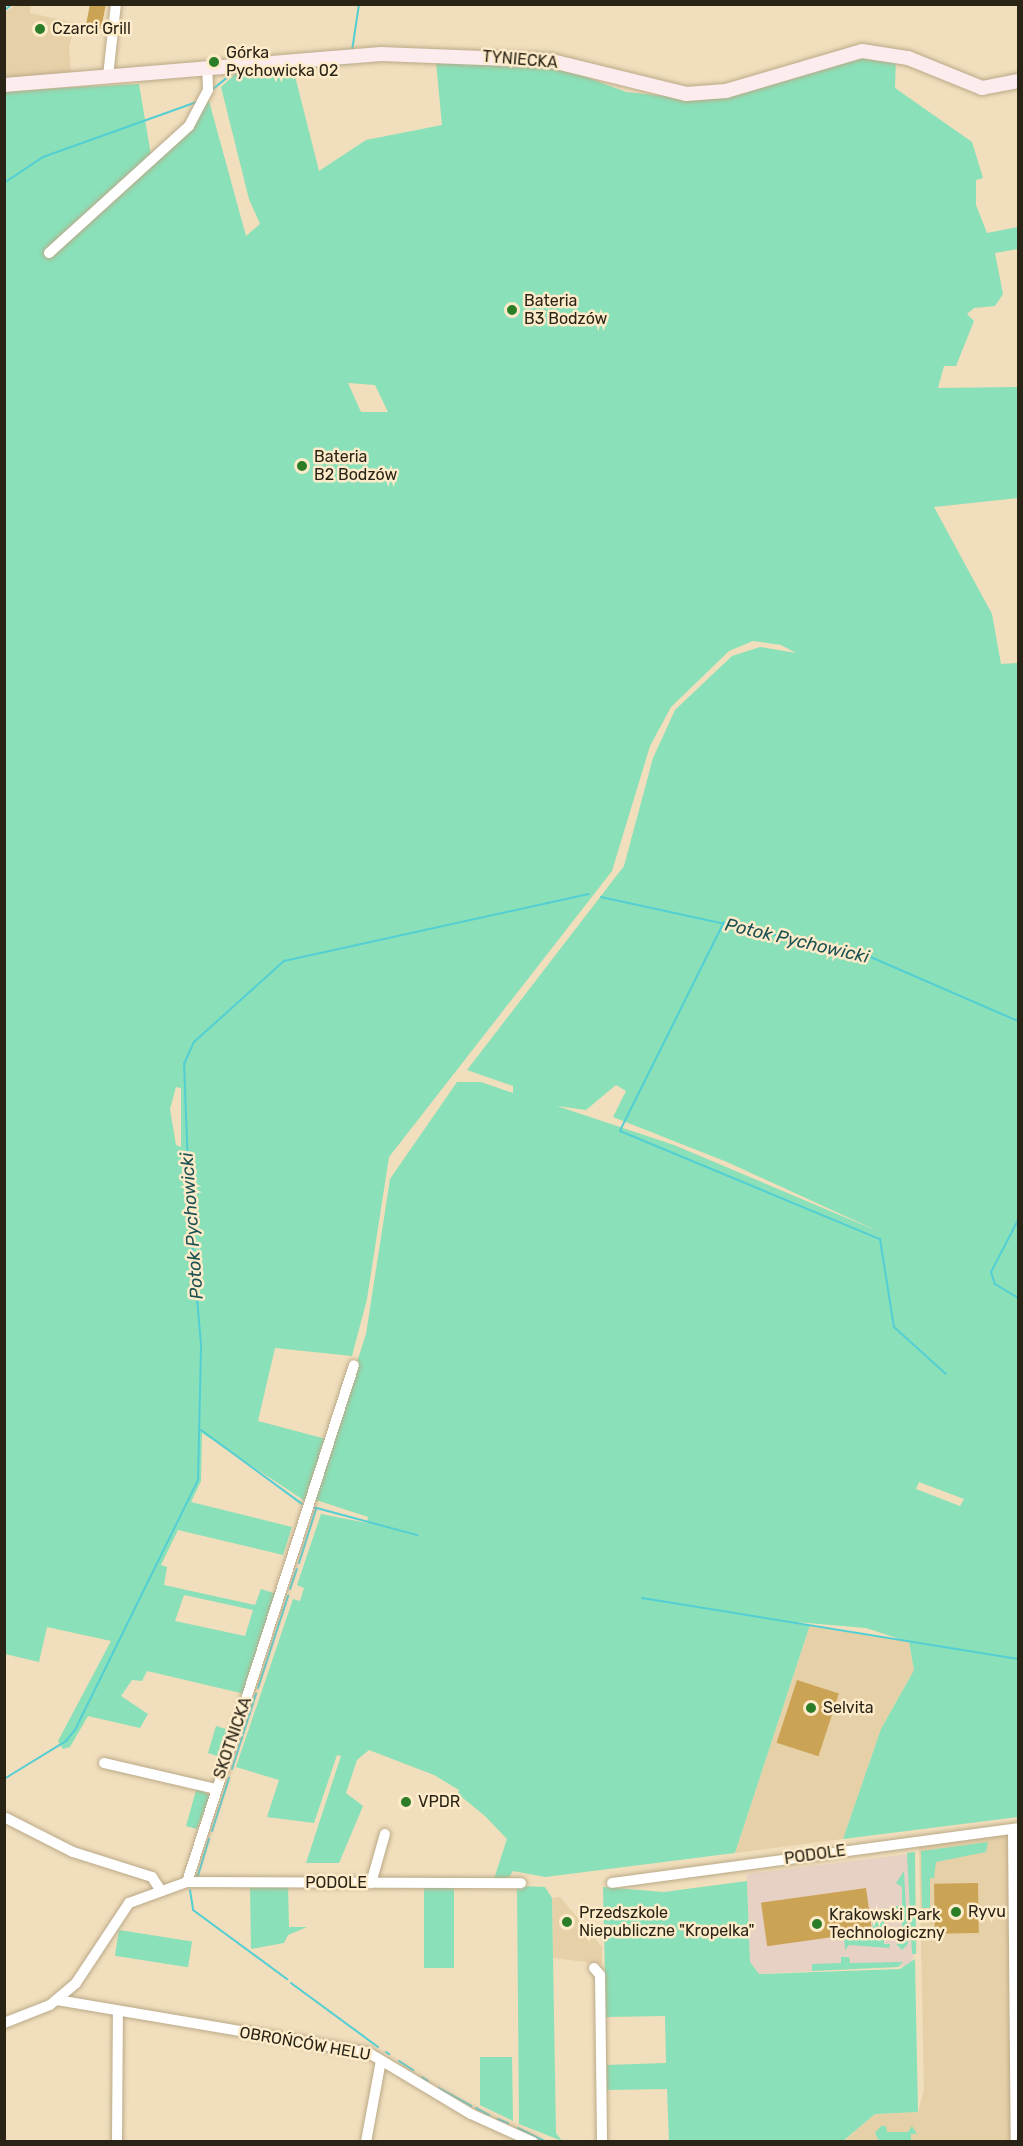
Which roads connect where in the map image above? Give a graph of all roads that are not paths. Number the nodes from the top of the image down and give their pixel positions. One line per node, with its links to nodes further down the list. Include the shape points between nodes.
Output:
1 (116, 4): 3 (street)
2 (207, 67): 3 (street, TYNIECKA); 4 (street, TYNIECKA, via 381,54 506,56 552,61 686,94 726,91 862,51 908,58 982,88); 6 (street, via 208,90 189,126)
3 (108, 76): 5 (street, TYNIECKA)
4 (1018, 81)
5 (4, 85)
6 (50, 253)
7 (354, 1365): 9 (street, SKOTNICKA)
8 (104, 1763): 9 (street)
9 (216, 1789): 13 (street, SKOTNICKA)
10 (6, 1818): 17 (street, via 73,1852 152,1877)
11 (1016, 1828): 16 (street, PODOLE); 27 (street)
12 (385, 1834): 14 (street)
13 (187, 1882): 14 (street, PODOLE); 17 (street)
14 (371, 1883): 15 (street, PODOLE)
15 (521, 1883)
16 (612, 1883)
17 (161, 1891): 19 (street, via 124,1908 88,1970)
18 (594, 1968): 26 (street, via 600,1974)
19 (57, 2000): 20 (street, OBROŃCÓW HELU); 21 (street)
20 (118, 2012): 22 (street, OBROŃCÓW HELU, via 367,2053); 23 (street)
21 (4, 2023)
22 (381, 2060): 24 (street); 25 (street, OBROŃCÓW HELU, via 471,2114)
23 (117, 2142)
24 (366, 2142)
25 (533, 2142)
26 (603, 2142)
27 (1016, 2142)

